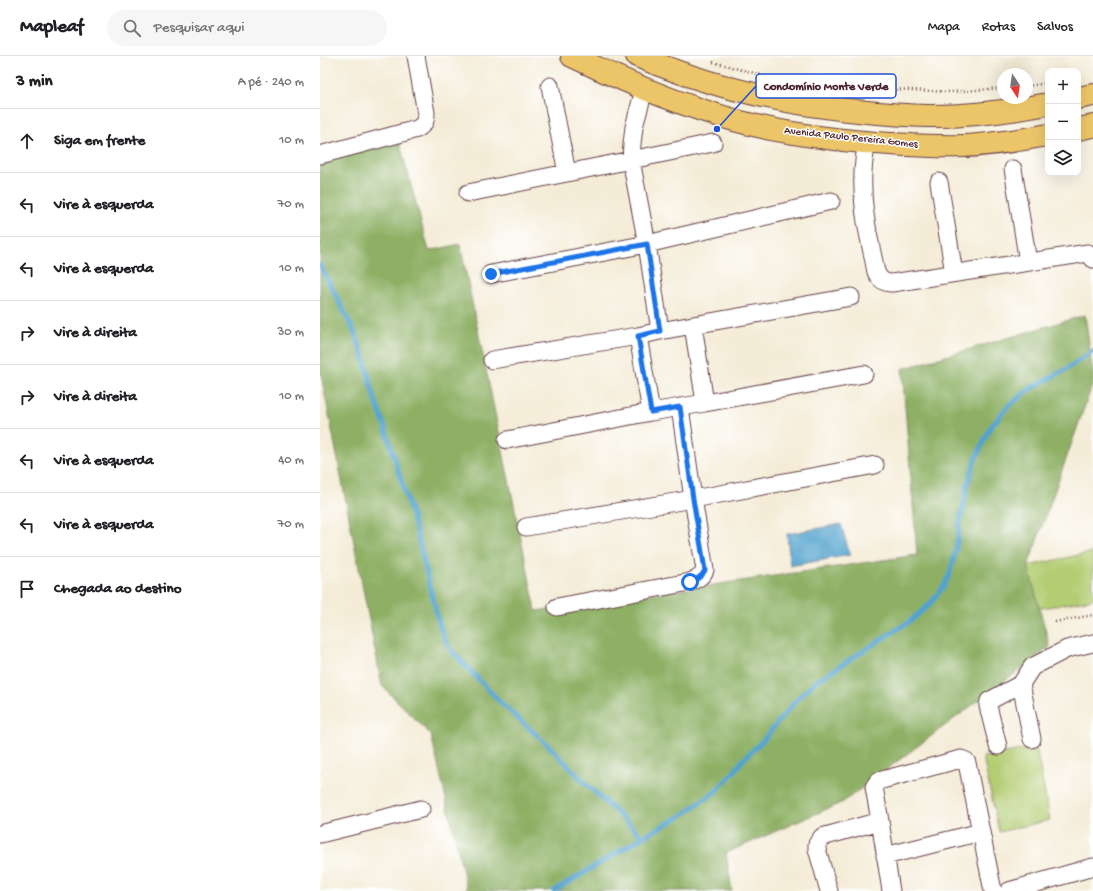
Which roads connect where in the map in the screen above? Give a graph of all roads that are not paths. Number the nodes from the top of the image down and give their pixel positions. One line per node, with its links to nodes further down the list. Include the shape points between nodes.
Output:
1 (416, 56): 14 (street, via 426,113 425,123 417,129)
2 (572, 56): 5 (main road, Avenida Paulo Pereira Gomes)
3 (637, 56): 8 (main road, via 737,89 804,104 847,110 933,116 965,115)
4 (550, 86): 17 (street)
5 (644, 90): 12 (main road, Avenida Paulo Pereira Gomes, via 743,123 814,136); 15 (street, via 634,127)
6 (1093, 95): 7 (main road)
7 (1081, 97)
8 (1045, 104)
9 (1093, 126): 10 (main road)
10 (1081, 128)
11 (1045, 135): 12 (main road, Avenida Paulo Pereira Gomes, via 964,146)
12 (867, 142): 25 (street, via 863,189 879,278 892,283)
13 (713, 143): 15 (street)
14 (320, 155)
15 (631, 160): 17 (street); 21 (street)
16 (1013, 169): 23 (street)
17 (567, 173): 19 (street)
18 (939, 182): 25 (street)
19 (468, 193)
20 (831, 201): 21 (street)
21 (647, 244): 24 (street); 28 (street)
22 (1093, 259): 23 (street, via 1088,253)
23 (1028, 262): 25 (street)
24 (491, 274)
25 (954, 274)
26 (851, 297): 27 (street)
27 (693, 325): 28 (street); 32 (street)
28 (660, 331): 29 (street)
29 (638, 336): 30 (street); 34 (street)
30 (492, 360)
31 (864, 374): 32 (street)
32 (705, 403): 33 (street)
33 (680, 407): 34 (street); 37 (street)
34 (651, 412): 35 (street)
35 (507, 440)
36 (875, 465): 37 (street)
37 (693, 499): 38 (street); 39 (street, via 705,570 700,577 690,582)
38 (526, 527)
39 (557, 607)
40 (1093, 643): 41 (street, via 1067,649 1032,667)
41 (1021, 684): 42 (street); 43 (street, via 989,700 988,706)
42 (1032, 739)
43 (998, 746)
44 (421, 809): 47 (street)
45 (880, 821): 46 (street, via 874,787 878,781 961,759 967,763); 48 (street); 50 (street, via 822,837 817,849)
46 (981, 832): 48 (street); 52 (street)
47 (320, 834)
48 (885, 856): 51 (street)
49 (1093, 867): 53 (street)
50 (829, 891)
51 (891, 891)
52 (993, 891)
53 (1009, 891)

